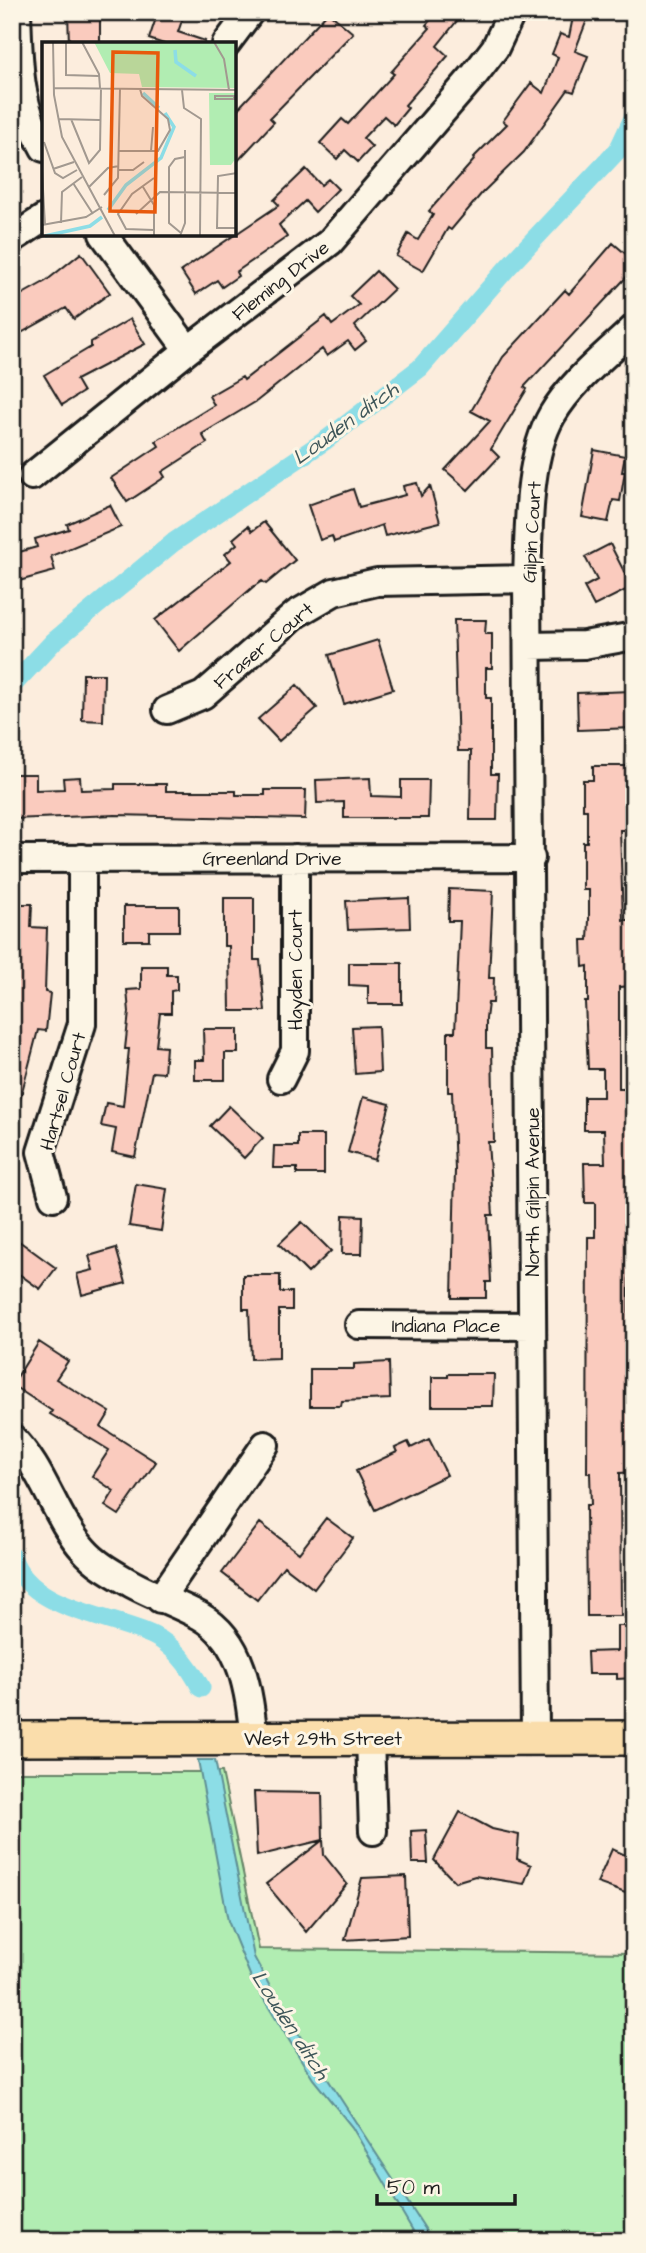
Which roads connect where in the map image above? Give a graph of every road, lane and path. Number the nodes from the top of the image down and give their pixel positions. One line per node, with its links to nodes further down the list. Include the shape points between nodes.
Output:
1 (18, 12): 5 (street, via 22,100)
2 (250, 12): 4 (street)
3 (512, 12): 10 (street, Fleming Drive, via 495,48 475,74 330,242)
4 (228, 42)
5 (42, 145)
6 (42, 219): 8 (street)
7 (104, 236): 10 (street)
8 (12, 240)
9 (634, 328): 12 (street, Gilpin Court, via 571,390 552,416 533,474)
10 (188, 350): 11 (street, Fleming Drive)
11 (32, 476)
12 (527, 579): 14 (street, Gilpin Court); 15 (street, Fraser Court, via 377,582 334,592 296,614 204,695)
13 (634, 636): 14 (street, via 584,645)
14 (529, 646): 18 (street, North Gilpin Avenue)
15 (167, 710)
16 (82, 858): 17 (street, Greenland Drive); 19 (street, Greenland Drive); 21 (street, Hartsel Court, via 82,1024 41,1152)
17 (295, 858): 18 (street, Greenland Drive); 20 (street, Hayden Court, via 295,1051)
18 (531, 858): 23 (street, North Gilpin Avenue)
19 (12, 859)
20 (282, 1079)
21 (53, 1197)
22 (359, 1325): 23 (street, Indiana Place)
23 (532, 1326): 28 (street, North Gilpin Avenue)
24 (12, 1438): 26 (street, via 29,1457 83,1550 98,1564)
25 (265, 1445): 26 (street)
26 (160, 1599): 31 (street, via 211,1623 229,1644 249,1693)
27 (370, 1738): 28 (main road, West 29th Street); 31 (main road, West 29th Street); 32 (street)
28 (535, 1738): 29 (main road, West 29th Street)
29 (634, 1738)
30 (12, 1739): 31 (main road, West 29th Street)
31 (254, 1739)
32 (373, 1831)

